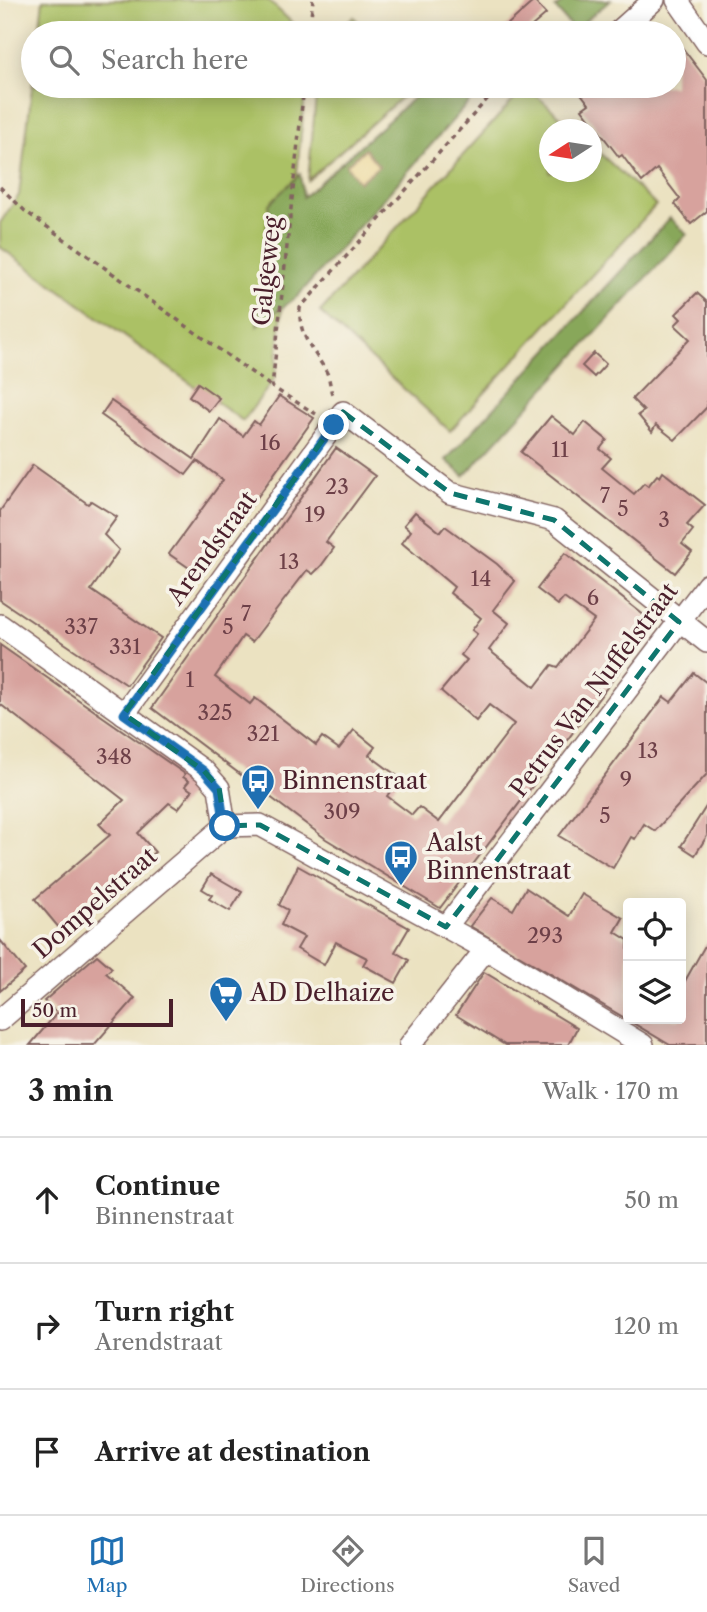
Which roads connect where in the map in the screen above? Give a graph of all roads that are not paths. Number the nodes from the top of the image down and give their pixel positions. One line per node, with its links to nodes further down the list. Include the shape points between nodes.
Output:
1 (654, 0): 3 (street)
2 (677, 0): 4 (street)
3 (630, 21)
4 (707, 43)
5 (707, 585): 6 (street, Petrus Van Nuffelstraat)
6 (680, 622): 8 (street); 9 (street, Arendstraat, via 554,520 450,493 338,419); 11 (street, Petrus Van Nuffelstraat)
7 (0, 625): 9 (street)
8 (707, 642)
9 (124, 714): 10 (street, via 204,771 219,788)
10 (225, 826): 11 (street, via 260,825); 13 (street, Dompelstraat)
11 (446, 927): 12 (street)
12 (486, 949): 14 (street); 15 (street)
13 (0, 1020)
14 (411, 1045)
15 (643, 1045)

